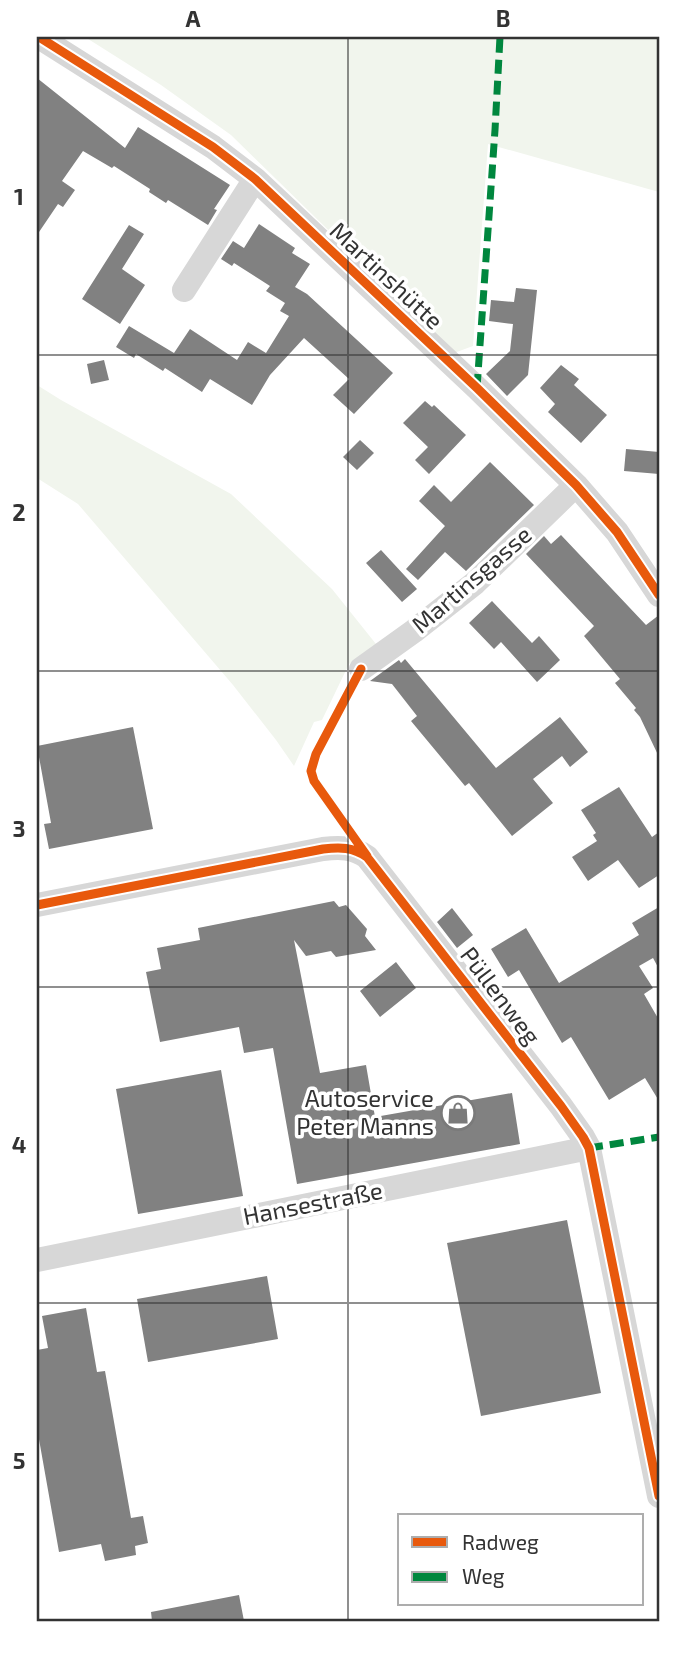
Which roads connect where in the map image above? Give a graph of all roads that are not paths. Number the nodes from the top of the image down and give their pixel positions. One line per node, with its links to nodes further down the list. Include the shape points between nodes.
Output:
1 (39, 37): 2 (street, Martinshütte, via 213,147)
2 (255, 179): 3 (street); 4 (street, Martinshütte)
3 (184, 290)
4 (576, 485): 5 (street, Martinshütte, via 617,533); 6 (street, Martinsgasse, via 475,583)
5 (659, 595)
6 (361, 669)
7 (37, 905): 8 (street, Püllenweg, via 301,852 339,847 360,852 379,869)
8 (589, 1148): 9 (street, Hansestraße); 10 (street, Püllenweg)
9 (37, 1259)
10 (659, 1496)

